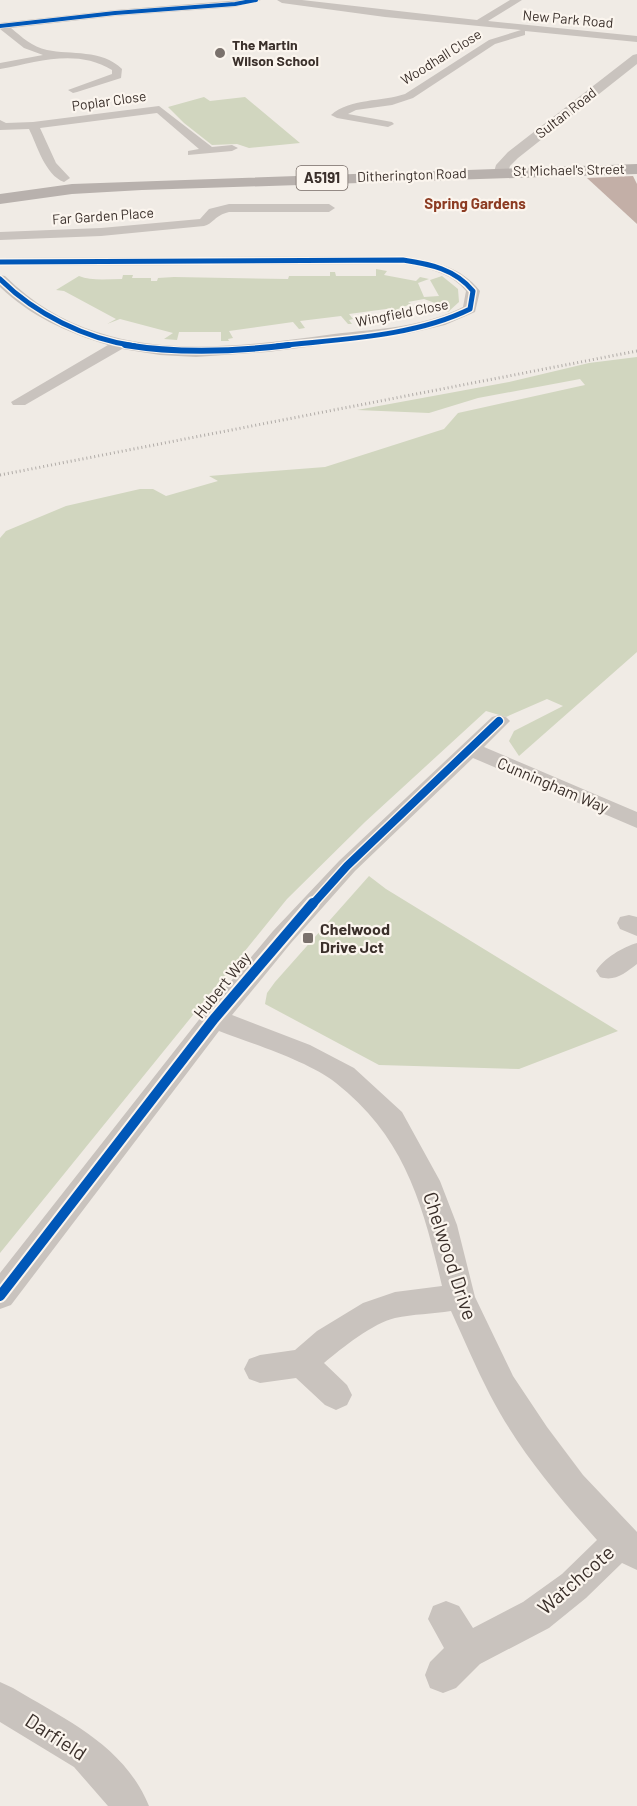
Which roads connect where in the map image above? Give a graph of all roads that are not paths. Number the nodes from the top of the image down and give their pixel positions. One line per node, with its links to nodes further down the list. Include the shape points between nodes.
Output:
1 (256, 0): 5 (street)
2 (282, 0): 6 (street, New Park Road)
3 (512, 0): 6 (street)
4 (70, 6): 5 (street)
5 (84, 16): 7 (street)
6 (478, 24): 8 (street, New Park Road)
7 (1, 26): 10 (street, via 36,50)
8 (526, 29): 9 (street, New Park Road); 14 (street, Woodhall Close, via 492,42 409,96 332,114)
9 (637, 39)
10 (52, 53): 12 (street, via 45,58); 13 (street, via 93,56 117,69 117,76)
11 (637, 58): 21 (street, Sultan Road, via 513,155)
12 (0, 66)
13 (73, 90)
14 (388, 124)
15 (34, 129): 16 (street, Poplar Close); 18 (street, Poplar Close, via 156,106); 23 (street, via 48,168)
16 (1, 130)
17 (232, 148): 18 (street)
18 (209, 151): 19 (street)
19 (192, 153)
20 (637, 169): 21 (main road, St Michael's Street / A5191)
21 (502, 172): 22 (main road, Ditherington Road / A5191)
22 (291, 179): 23 (main road, Ditherington Road / A5191, via 142,185); 27 (street)
23 (70, 183): 24 (main road, Ditherington Road / A5191, via 47,179); 25 (main road, Ditherington Road / A5191)
24 (33, 186): 25 (main road); 26 (main road, Ditherington Road / A5191)
25 (50, 193): 26 (main road, Ditherington Road / A5191)
26 (0, 198)
27 (295, 207): 28 (street); 29 (street, Far Garden Place, via 222,209 210,213 206,221 186,225)
28 (328, 208)
29 (0, 236)
30 (71, 261): 31 (street, Wingfield Close); 32 (street, Wingfield Close); 33 (street, Wingfield Close, via 403,260 457,274 473,291 470,309 455,318 407,329 228,351 174,353)
31 (0, 262)
32 (3, 282): 33 (street, Wingfield Close, via 22,299 69,326)
33 (118, 345): 34 (street)
34 (19, 402)
35 (499, 721): 36 (street, Hubert Way)
36 (470, 749): 37 (street, Cunningham Way); 40 (street, Hubert Way, via 332,881)
37 (637, 821)
38 (637, 952): 39 (street)
39 (609, 971)
40 (214, 1019): 41 (street, Hubert Way); 42 (street, Chelwood Drive, via 301,1052 345,1075 392,1120 426,1181)
41 (0, 1296)
42 (460, 1297): 43 (street, via 394,1305 374,1312); 46 (street, Chelwood Drive, via 502,1386 535,1438 571,1486)
43 (302, 1363): 44 (street); 45 (street)
44 (260, 1370)
45 (336, 1395)
46 (629, 1547): 47 (street, Watchcote, via 536,1616 455,1663)
47 (446, 1619)
48 (0, 1701): 49 (street, Darfield, via 87,1754 116,1784)
49 (130, 1806)

